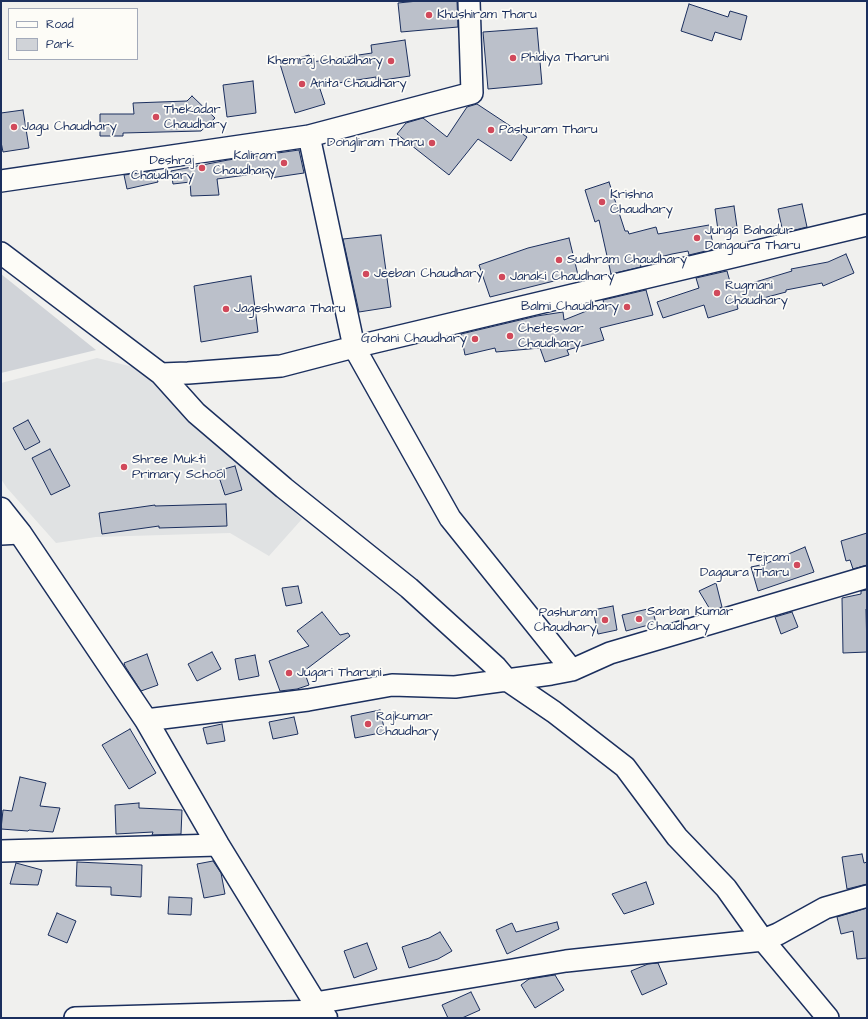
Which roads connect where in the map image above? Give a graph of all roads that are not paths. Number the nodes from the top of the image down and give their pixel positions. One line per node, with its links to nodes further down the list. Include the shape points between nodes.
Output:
1 (469, 1): 2 (street, via 472,92)
2 (309, 136): 3 (street); 6 (street)
3 (1, 181)
4 (867, 225): 6 (street)
5 (1, 253): 7 (street)
6 (354, 347): 7 (street, via 282,366); 11 (street, via 450,518)
7 (161, 374): 12 (street, via 196,413 284,488 410,588)
8 (1, 509): 9 (street)
9 (10, 533): 13 (street)
10 (867, 577): 11 (street, via 610,653)
11 (572, 670): 12 (street)
12 (507, 680): 13 (street, via 455,687 392,685 308,700); 17 (street, via 554,712 625,767 677,837 726,888)
13 (146, 720): 14 (street)
14 (218, 845): 15 (street); 18 (street)
15 (1, 851)
16 (867, 896): 17 (street, via 825,908)
17 (763, 940): 18 (street, via 566,960); 20 (street)
18 (320, 1010): 19 (street)
19 (75, 1018)
20 (828, 1018)

